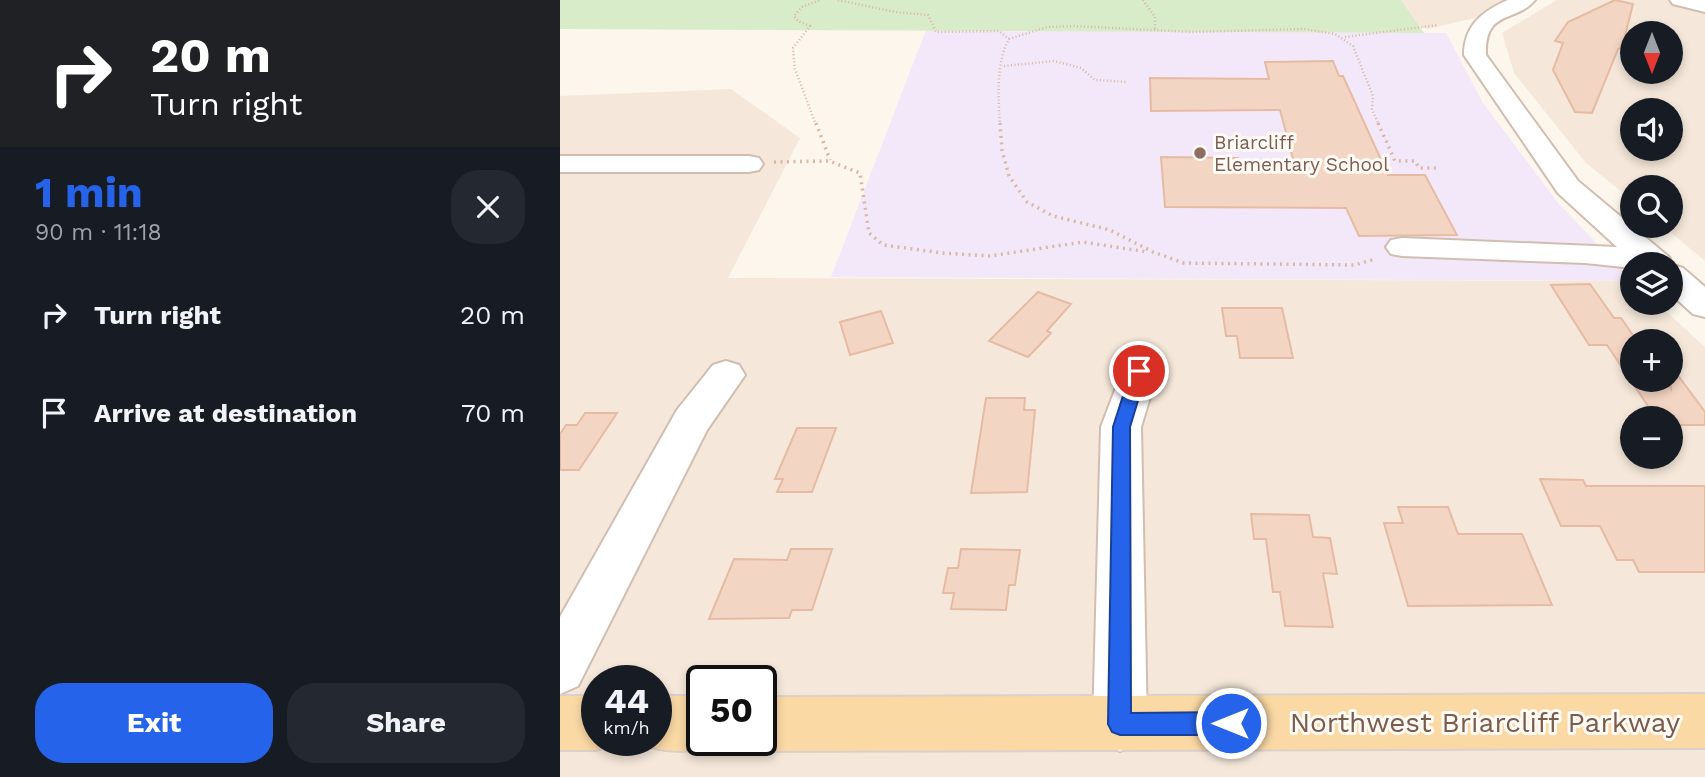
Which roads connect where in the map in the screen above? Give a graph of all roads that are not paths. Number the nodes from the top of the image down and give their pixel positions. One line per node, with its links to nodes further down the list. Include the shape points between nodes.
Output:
1 (1525, 0): 7 (street, via 1480,27 1475,55 1568,187)
2 (1680, 0): 3 (street)
3 (1705, 6)
4 (757, 163): 5 (street)
5 (560, 164)
6 (1393, 251): 8 (street, via 1586,253)
7 (1644, 252)
8 (1620, 259)
9 (1683, 286): 10 (street)
10 (1705, 306)
11 (1139, 371): 18 (street, via 1121,427)
12 (726, 375): 13 (street, via 691,421)
13 (560, 668)
14 (1705, 721): 18 (main road, Northwest Briarcliff Parkway)
15 (560, 723): 16 (main road)
16 (581, 723)
17 (777, 723): 18 (main road, Northwest Briarcliff Parkway)
18 (1120, 724)

